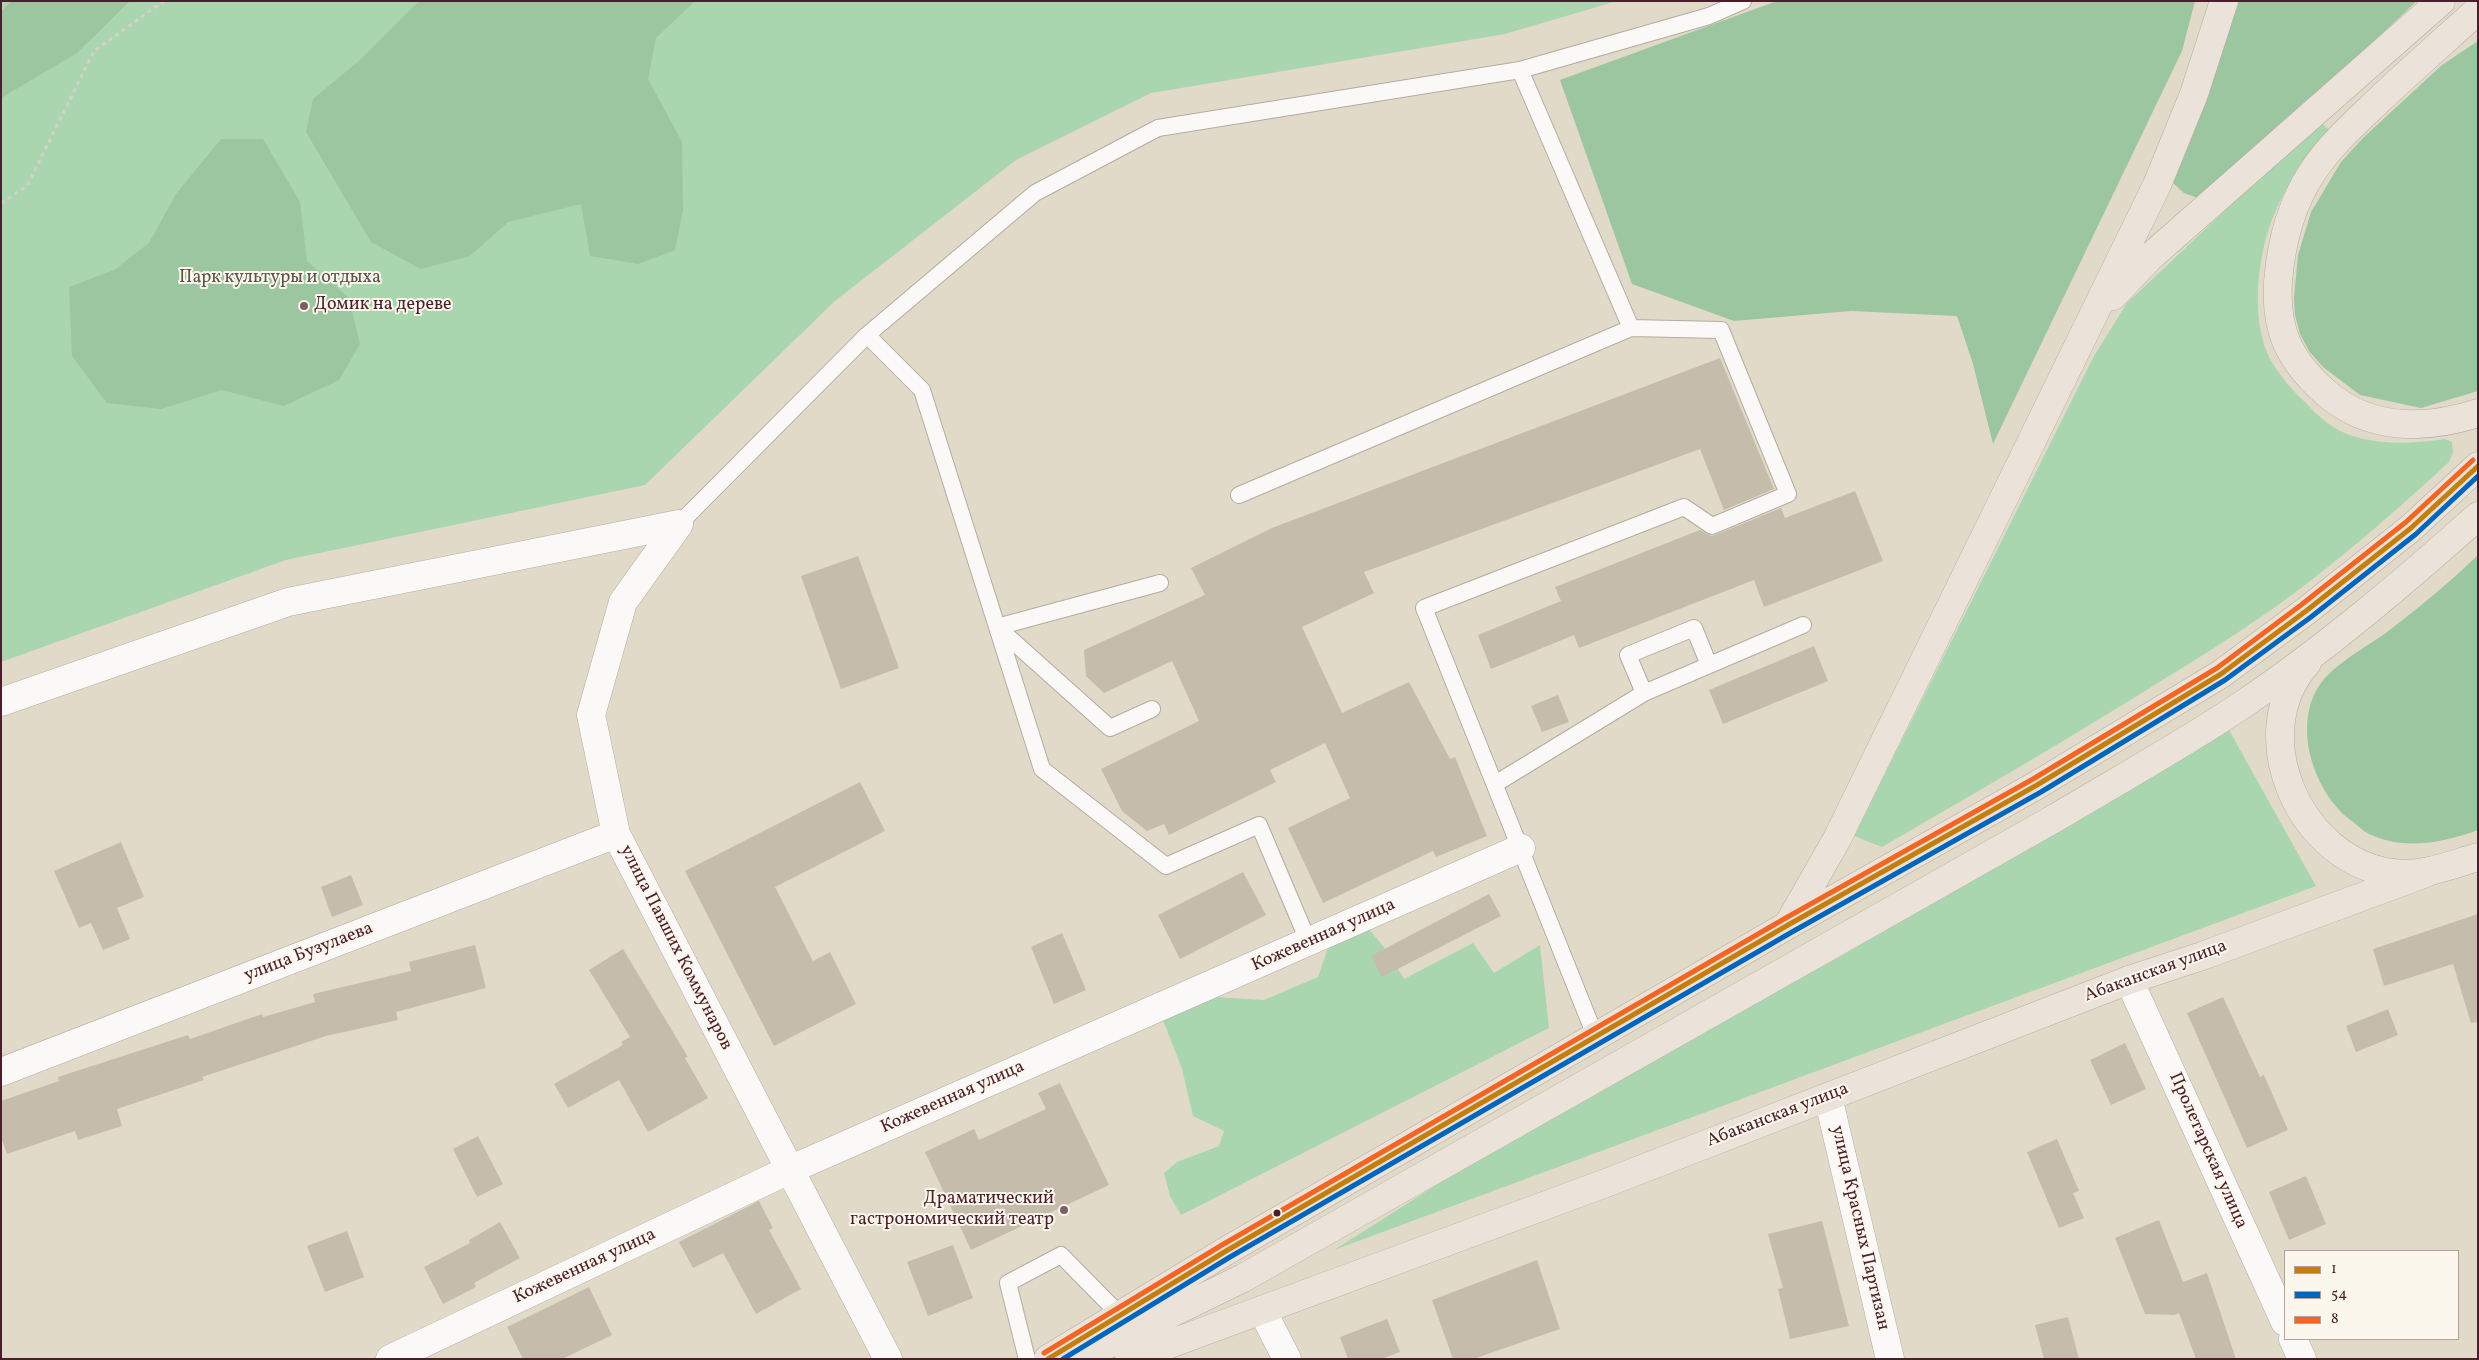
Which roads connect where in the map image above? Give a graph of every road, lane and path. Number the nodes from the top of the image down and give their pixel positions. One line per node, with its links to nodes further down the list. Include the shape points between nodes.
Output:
1 (164, 1): 7 (path, via 94,51 28,186)
2 (1742, 1): 6 (lane, via 1709,16)
3 (2224, 1): 10 (main road, via 2194,94 2157,185)
4 (2441, 1): 10 (main road, via 2149,258 2100,311)
5 (2478, 10): 11 (main road, via 2352,126 2313,172 2289,221 2277,296 2284,340 2295,360 2326,394 2345,406 2385,423 2407,426 2433,424)
6 (1520, 70): 8 (lane); 9 (lane, via 1158,128 1034,193)
7 (1, 203)
8 (1631, 328): 13 (lane); 24 (lane, via 1721,330 1788,494 1712,526 1684,507 1424,608)
9 (867, 335): 15 (lane); 18 (lane, via 922,390)
10 (2079, 345): 29 (main road, via 1837,839)
11 (2478, 413)
12 (2478, 466): 29 (main road, via 2411,528 2220,674 2037,785)
13 (1239, 495)
14 (2478, 516): 19 (main road)
15 (679, 524): 22 (street, via 288,602); 25 (street, улица Павших Коммунаров, via 623,602 591,715)
16 (1160, 584): 18 (lane)
17 (1802, 625): 20 (lane)
18 (997, 626): 23 (lane, via 1110,728); 30 (lane, via 1042,769 1166,866 1259,825)
19 (2325, 644): 28 (main road, via 2290,688 2283,709 2280,733 2282,758 2297,803 2308,822 2325,840 2364,866 2393,873); 44 (main road, via 2241,705 2058,817 1243,1278)
20 (1709, 665): 21 (lane); 21 (lane, via 1694,628 1628,656)
21 (1644, 693): 24 (lane)
22 (1, 702)
23 (1152, 710)
24 (1495, 784): 26 (lane)
25 (616, 834): 33 (street, улица Бузулаева); 35 (street, улица Павших Коммунаров)
26 (1521, 848): 30 (street, Кожевенная улица); 32 (lane)
27 (2478, 857): 28 (main road)
28 (2426, 873): 31 (main road, Абаканская улица)
29 (1788, 925): 32 (main road)
30 (1309, 942): 35 (street, Кожевенная улица)
31 (2129, 980): 34 (main road, Абаканская улица); 38 (street, Пролетарская улица)
32 (1596, 1038): 37 (main road)
33 (1, 1072)
34 (1828, 1097): 36 (main road, Абаканская улица); 47 (street, улица Красных Партизан)
35 (789, 1170): 40 (street, Кожевенная улица); 41 (street, улица Павших Коммунаров)
36 (1262, 1310): 45 (main road, Абаканская улица); 46 (street)
37 (1120, 1315): 42 (lane, via 1061,1255 1008,1282); 43 (main road)
38 (2284, 1320)
39 (2293, 1340): 48 (street)
40 (390, 1359)
41 (888, 1359)
42 (1027, 1359)
43 (1048, 1359)
44 (1078, 1359)
45 (1129, 1359)
46 (1287, 1359)
47 (1890, 1359)
48 (2302, 1359)

